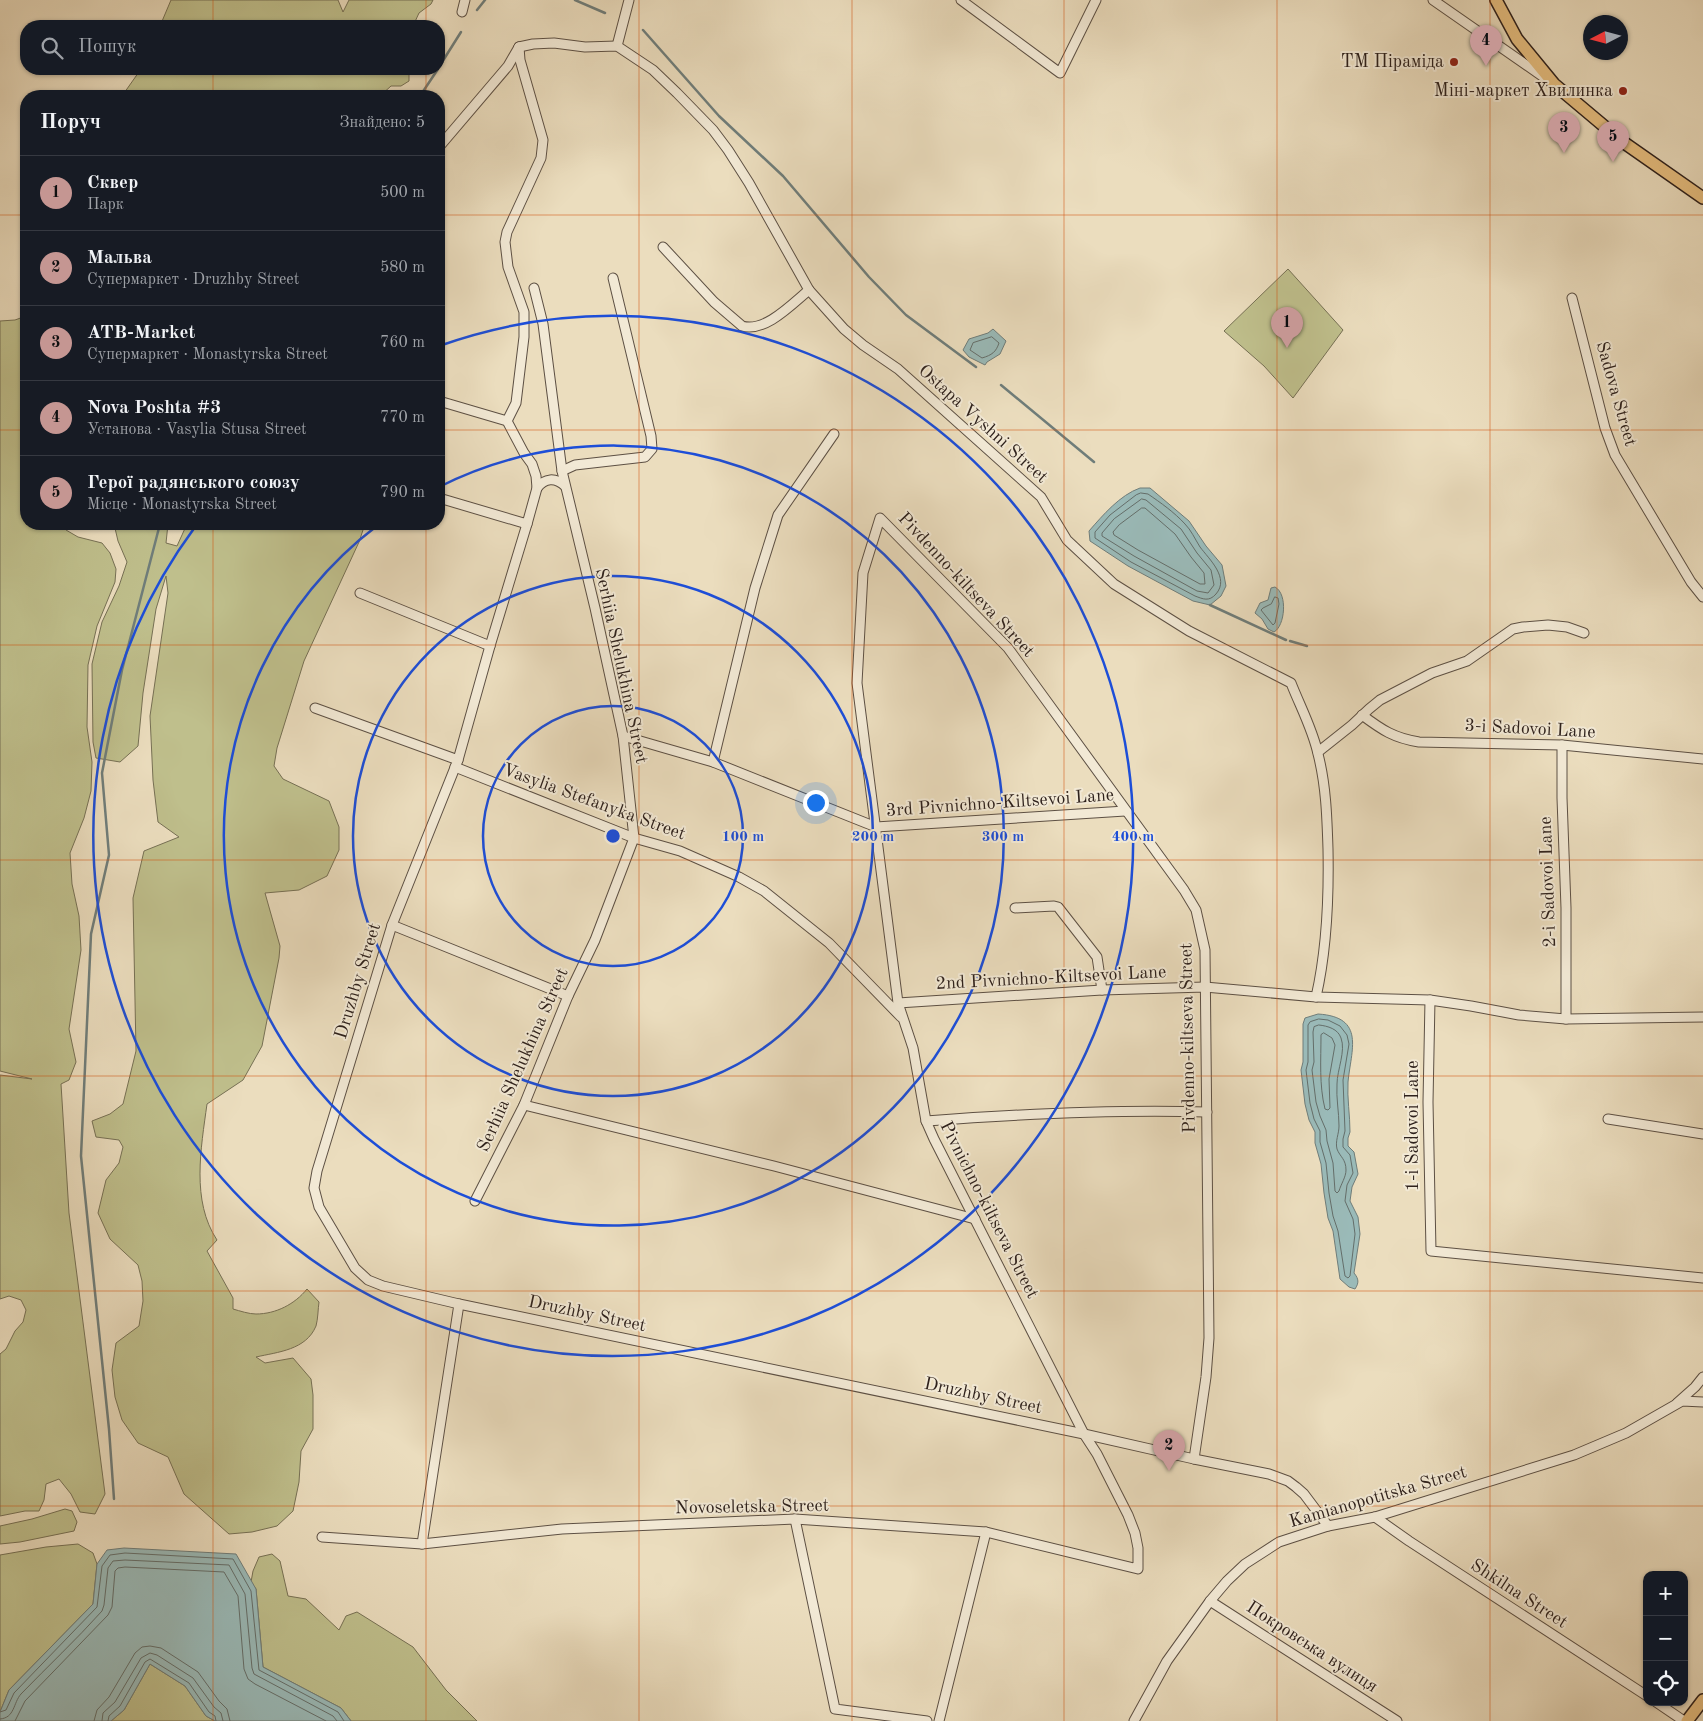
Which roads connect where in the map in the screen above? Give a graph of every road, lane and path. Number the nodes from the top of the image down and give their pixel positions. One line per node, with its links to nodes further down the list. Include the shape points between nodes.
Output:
1 (465, 0): 7 (street)
2 (629, 0): 8 (street)
3 (961, 0): 4 (street, via 1060,73)
4 (1096, 0)
5 (1433, 0): 10 (street)
6 (1496, 0): 10 (main road, via 1517,39)
7 (462, 12)
8 (617, 46): 9 (street, via 554,43); 16 (street, Ostapa Vyshni Street, via 653,70 713,130 749,183)
9 (520, 47): 11 (street, via 508,66); 19 (street, via 520,60 543,140 543,151 505,242 508,267 524,312 516,403)
10 (1554, 84): 12 (main road, via 1622,142)
11 (445, 140)
12 (1703, 198)
13 (663, 247): 16 (street, via 714,302 747,328 766,324)
14 (613, 278): 21 (street, via 652,450 645,457 575,465)
15 (534, 288): 21 (street, Serhiia Shelukhina Street, via 543,324)
16 (809, 290): 35 (street, Ostapa Vyshni Street, via 844,330 898,369 1041,497 1067,540 1114,584 1188,631 1291,683)
17 (1572, 298): 28 (street, Sadova Street, via 1605,428 1615,455)
18 (445, 403): 19 (street)
19 (507, 421): 23 (street, Druzhby Street, via 534,470)
20 (834, 434): 37 (street, via 778,515 755,588)
21 (562, 471): 22 (street, Serhiia Shelukhina Street)
22 (565, 486): 23 (street, via 558,480 548,479); 33 (street, Serhiia Shelukhina Street)
23 (536, 488): 26 (street, Druzhby Street)
24 (445, 500): 26 (street)
25 (880, 518): 39 (street, Pivdenno-kiltseva Street, via 1008,648); 40 (street, Pivnichno-kiltseva Street, via 863,573 857,683)
26 (527, 524): 30 (street, Druzhby Street)
27 (360, 593): 30 (street)
28 (1703, 597)
29 (1584, 633): 32 (street, via 1548,625 1513,629 1467,661 1409,684 1380,700)
30 (490, 646): 38 (street, Druzhby Street)
31 (315, 708): 38 (street)
32 (1362, 715): 34 (street, 3-i Sadovoi Lane, via 1403,740); 35 (street)
33 (623, 736): 37 (street, 3rd Pivnichno-Kiltsevoi Lane); 41 (street, Serhiia Shelukhina Street)
34 (1562, 745): 36 (street, 3-i Sadovoi Lane); 51 (street, 2-i Sadovoi Lane)
35 (1318, 752): 47 (street, Ostapa Vyshni Street, via 1327,819 1328,910)
36 (1703, 759)
37 (713, 762): 40 (street, 3rd Pivnichno-Kiltsevoi Lane)
38 (457, 764): 41 (street, Vasylia Stefanyka Street); 43 (street, Druzhby Street)
39 (1125, 811): 40 (street, 3rd Pivnichno-Kiltsevoi Lane); 44 (street, Pivdenno-kiltseva Street, via 1196,910 1205,950)
40 (876, 827): 49 (street, Pivnichno-kiltseva Street)
41 (634, 838): 46 (street, Serhiia Shelukhina Street); 52 (street, Vasylia Stefanyka Street, via 680,851 764,890 829,943)
42 (1015, 908): 45 (street, via 1058,907 1097,957)
43 (392, 925): 46 (street); 61 (street, Druzhby Street, via 319,1162 314,1188 319,1207 355,1268 368,1280)
44 (1205, 987): 45 (street, 2nd Pivnichno-Kiltsevoi Lane); 47 (street, 2nd Pivnichno-Kiltsevoi Lane); 54 (street, Pivdenno-kiltseva Street)
45 (1102, 990): 49 (street, 2nd Pivnichno-Kiltsevoi Lane)
46 (568, 996): 53 (street, Serhiia Shelukhina Street)
47 (1316, 997): 48 (street, 2nd Pivnichno-Kiltsevoi Lane)
48 (1430, 1000): 51 (street, via 1519,1015); 60 (street, 1-i Sadovoi Lane, via 1430,1251)
49 (898, 1003): 52 (street, Pivnichno-kiltseva Street)
50 (1703, 1017): 51 (street)
51 (1566, 1019)
52 (904, 1020): 56 (street, Pivnichno-kiltseva Street, via 913,1048)
53 (524, 1105): 58 (street, Serhiia Shelukhina Street); 59 (street)
54 (1207, 1112): 56 (street, via 1081,1111); 66 (street, Pivdenno-kiltseva Street, via 1209,1338)
55 (1608, 1119): 57 (street)
56 (926, 1122): 59 (street, Pivnichno-kiltseva Street)
57 (1703, 1134)
58 (475, 1201)
59 (975, 1219): 65 (street, Pivnichno-kiltseva Street)
60 (1703, 1278)
61 (459, 1304): 65 (street, Druzhby Street); 72 (street)
62 (1703, 1377): 64 (street)
63 (1703, 1402): 64 (street, Kamianopotitska Street, via 1682,1401)
64 (1676, 1404): 67 (street, Kamianopotitska Street, via 1626,1433 1574,1455)
65 (1084, 1434): 66 (street, Druzhby Street); 73 (street, Pivnichno-kiltseva Street, via 1128,1515 1137,1541)
66 (1194, 1459): 69 (street, Druzhby Street, via 1288,1481 1304,1494)
67 (1375, 1516): 69 (street, Kamianopotitska Street); 75 (street, Shkilna Street)
68 (795, 1519): 70 (street, Novoseletska Street); 72 (street, Novoseletska Street, via 562,1529); 78 (street, via 835,1709)
69 (1328, 1526): 74 (street, Kamianopotitska Street, via 1279,1542 1260,1554 1245,1564)
70 (986, 1532): 73 (street, Novoseletska Street); 79 (street)
71 (322, 1537): 72 (street, Novoseletska Street)
72 (422, 1544)
73 (1138, 1569)
74 (1210, 1601): 80 (street, Kamianopotitska Street, via 1167,1662); 81 (street, Покровська вулиця)
75 (1643, 1693)
76 (1703, 1700): 82 (main road)
77 (1662, 1706): 82 (street)
78 (927, 1721)
79 (939, 1721)
80 (1134, 1721)
81 (1397, 1721)
82 (1686, 1721)

